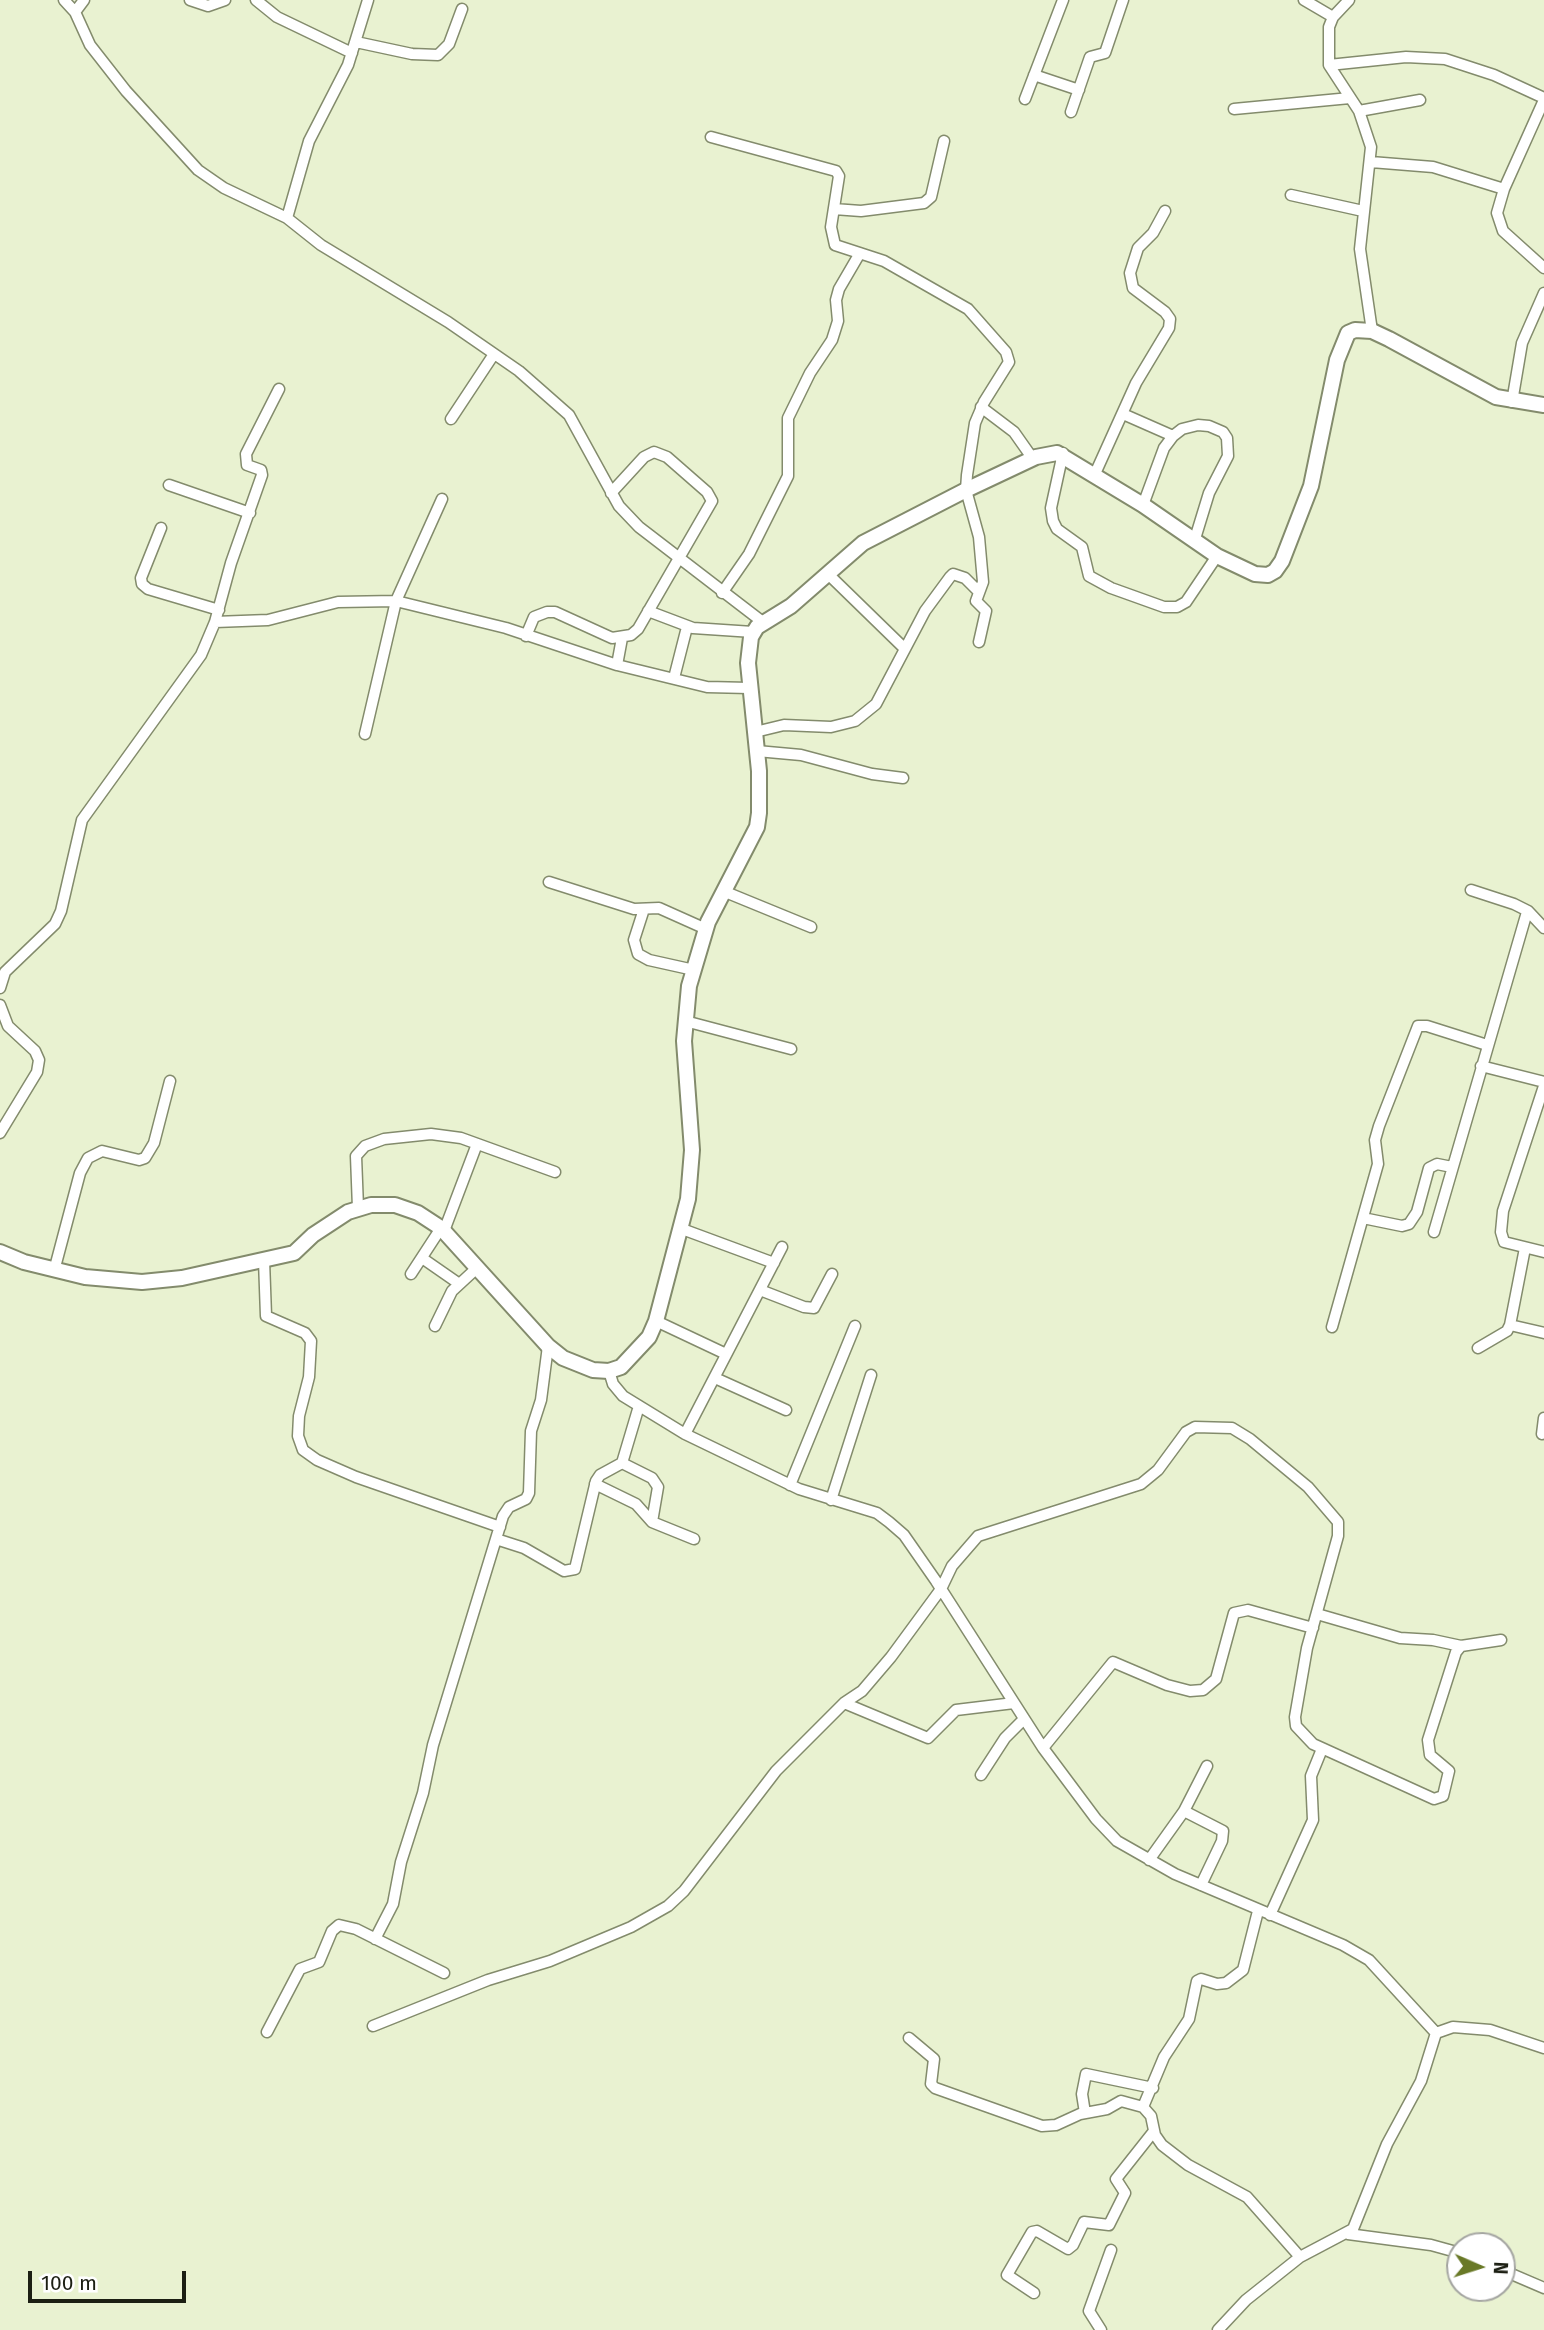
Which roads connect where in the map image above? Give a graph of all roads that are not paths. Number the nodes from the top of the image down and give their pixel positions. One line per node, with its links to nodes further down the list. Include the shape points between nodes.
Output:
1 (64, 0): 12 (street)
2 (84, 0): 12 (street)
3 (190, 0): 4 (street, via 208,6)
4 (225, 0)
5 (256, 0): 15 (street, via 277,18)
6 (368, 0): 14 (street)
7 (1063, 0): 17 (street)
8 (1123, 0): 18 (street, via 1105,53 1090,57)
9 (1304, 0): 13 (street)
10 (1349, 0): 13 (street)
11 (462, 9): 14 (street, via 449,44 439,55 412,54)
12 (75, 12): 34 (street, via 90,45 198,170 224,188)
13 (1333, 17): 16 (street)
14 (356, 41): 15 (street)
15 (352, 54): 34 (street, via 309,141)
16 (1329, 65): 19 (street); 21 (street, via 1406,57 1445,59 1494,75)
17 (1034, 75): 18 (street); 20 (street)
18 (1079, 90): 25 (street)
19 (1350, 98): 23 (street); 24 (street)
20 (1025, 99)
21 (1544, 99): 29 (street)
22 (1420, 100): 24 (street)
23 (1234, 109)
24 (1359, 111): 28 (street, via 1367,128)
25 (1071, 112)
26 (711, 137): 31 (street, via 836,171)
27 (944, 141): 31 (street, via 931,197 924,204)
28 (1371, 162): 29 (street, via 1445,170); 33 (street)
29 (1504, 189): 36 (street, via 1498,204 1499,222)
30 (1291, 195): 33 (street)
31 (834, 209): 35 (street, via 835,245)
32 (1165, 211): 44 (street, via 1134,256 1130,283 1165,312 1170,323)
33 (1363, 211): 38 (street, via 1362,278)
34 (287, 218): 39 (street, via 321,245)
35 (860, 253): 43 (street, via 884,261 968,309 1006,352 1009,362); 62 (street, via 839,289 832,340 788,418 788,476 749,554)
36 (1544, 268)
37 (1544, 293): 41 (street, via 1521,343)
38 (1372, 331): 41 (street); 58 (street, via 1355,330 1343,342 1311,486 1275,571 1255,574)
39 (494, 354): 45 (street); 52 (street, via 569,415)
40 (279, 389): 55 (street, via 244,460 262,475)
41 (1512, 402): 42 (street)
42 (1544, 405)
43 (981, 407): 48 (street, via 1014,432); 51 (street)
44 (1123, 414): 46 (street); 49 (street)
45 (451, 419)
46 (1173, 436): 54 (street); 57 (street, via 1190,426 1209,426 1223,432 1229,446)
47 (1063, 453): 48 (street); 49 (street); 58 (street, via 1051,508 1053,522 1082,547 1088,576 1164,607 1177,607 1186,602)
48 (1034, 459): 51 (street)
49 (1094, 476): 54 (street)
50 (169, 485): 55 (street)
51 (966, 490): 60 (street, via 863,543); 61 (street, via 979,537 983,582)
52 (611, 493): 59 (street, via 639,527); 59 (street, via 654,452 667,457 707,492 710,508)
53 (442, 499): 63 (street)
54 (1143, 505): 57 (street)
55 (250, 513): 64 (street)
56 (161, 528): 64 (street, via 142,584)
57 (1194, 542): 58 (street)
58 (1217, 556)
59 (677, 558): 62 (street); 65 (street)
60 (827, 573): 68 (street, via 791,606); 72 (street)
61 (979, 592): 71 (street, via 976,601 986,617); 72 (street, via 965,578 953,574)
62 (722, 593): 68 (street)
63 (396, 601): 66 (street, via 338,602 268,620); 69 (street); 77 (street)
64 (219, 610): 66 (street)
65 (648, 611): 67 (street); 70 (street, via 638,629)
66 (215, 622): 89 (street, via 201,655 82,820 67,894 55,923 5,972)
67 (687, 627): 68 (street); 74 (street)
68 (758, 627): 75 (street, via 749,645)
69 (526, 636): 70 (street, via 534,617 555,612 600,634); 73 (street)
70 (622, 638): 73 (street)
71 (979, 642)
72 (904, 648): 76 (street, via 876,704 855,721 831,727 784,725)
73 (617, 665): 74 (street)
74 (674, 678): 75 (street, via 707,687)
75 (749, 688): 76 (street)
76 (754, 732): 78 (street)
77 (365, 734)
78 (757, 751): 79 (street, via 801,755); 82 (street, via 761,801 757,827)
79 (903, 778)
80 (549, 882): 83 (street)
81 (1471, 890): 84 (street)
82 (723, 891): 85 (street); 87 (street)
83 (644, 909): 87 (street, via 659,908); 88 (street, via 634,940 638,954 649,961)
84 (1527, 912): 86 (street); 92 (street)
85 (811, 927)
86 (1544, 928)
87 (706, 929): 88 (street)
88 (694, 971): 91 (street)
89 (0, 988)
90 (0, 1005): 97 (street, via 8,1026 39,1060 31,1083)
91 (685, 1021): 93 (street); 104 (street, via 692,1150)
92 (1487, 1045): 94 (street); 102 (street, via 1418,1026 1379,1126 1375,1140 1378,1164)
93 (791, 1049)
94 (1481, 1066): 96 (street); 99 (street)
95 (170, 1081): 114 (street, via 154,1143 145,1158 102,1150 88,1158)
96 (1544, 1084): 107 (street, via 1503,1211 1504,1241)
97 (0, 1133)
98 (477, 1144): 100 (street); 101 (street, via 431,1134 365,1146 356,1156); 103 (street)
99 (1452, 1167): 102 (street, via 1437,1164 1429,1168 1409,1224); 105 (street)
100 (555, 1172)
101 (358, 1208): 103 (street, via 395,1205); 111 (street, via 313,1235 294,1253)
102 (1363, 1218): 123 (street)
103 (442, 1229): 110 (street); 113 (street)
104 (682, 1229): 112 (street); 119 (street)
105 (1434, 1233)
106 (782, 1247): 112 (street)
107 (1525, 1248): 109 (street); 120 (street)
108 (0, 1252): 114 (street)
109 (1544, 1252)
110 (422, 1258): 115 (street); 117 (street)
111 (264, 1261): 114 (street, via 142,1282); 141 (street, via 266,1316 305,1333 310,1341 309,1377 299,1416 303,1450 356,1477)
112 (774, 1263): 118 (street)
113 (478, 1267): 117 (street); 125 (street)
114 (54, 1270)
115 (411, 1274)
116 (832, 1274): 118 (street, via 814,1308)
117 (458, 1283): 121 (street)
118 (760, 1290): 127 (street)
119 (656, 1321): 127 (street); 128 (street, via 628,1362)
120 (1510, 1325): 124 (street); 126 (street)
121 (435, 1326)
122 (855, 1326): 138 (street)
123 (1332, 1327)
124 (1544, 1333)
125 (548, 1346): 128 (street, via 579,1367); 141 (street, via 541,1399 531,1431 528,1493 526,1499 509,1507)
126 (1478, 1348)
127 (726, 1354): 130 (street)
128 (609, 1371): 131 (street, via 623,1396)
129 (871, 1375): 139 (street)
130 (715, 1378): 132 (street); 134 (street)
131 (639, 1406): 134 (street); 136 (street)
132 (786, 1410)
133 (1544, 1418): 135 (street)
134 (685, 1434): 138 (street)
135 (1542, 1434)
136 (622, 1463): 137 (street, via 600,1475); 140 (street, via 652,1478 658,1487)
137 (596, 1484): 140 (street, via 636,1504); 142 (street, via 573,1571)
138 (790, 1485): 139 (street)
139 (831, 1500): 144 (street, via 877,1513 890,1522)
140 (652, 1522): 143 (street)
141 (500, 1527): 142 (street)
142 (496, 1539): 161 (street, via 433,1745 390,1915)
143 (694, 1539)
144 (938, 1585): 145 (street, via 978,1536 1141,1484 1158,1470 1186,1432 1210,1426 1232,1428 1250,1439 1333,1512 1338,1536); 149 (street, via 891,1657 862,1691); 150 (street)
145 (1317, 1614): 146 (street); 148 (street, via 1400,1638)
146 (1312, 1628): 152 (street, via 1248,1610 1234,1613 1216,1679 1203,1690 1167,1685 1113,1662); 153 (street, via 1295,1717 1300,1732)
147 (1501, 1640): 148 (street)
148 (1461, 1646): 153 (street, via 1455,1652 1427,1740 1430,1755 1449,1771 1443,1797 1434,1799)
149 (844, 1703): 150 (street, via 928,1738 956,1710); 163 (street, via 776,1771 668,1906 550,1961 488,1980)
150 (1014, 1703): 151 (street)
151 (1024, 1719): 152 (street); 155 (street)
152 (1043, 1748): 157 (street, via 1096,1819 1117,1841)
153 (1322, 1749): 160 (street, via 1311,1776 1313,1820)
154 (1207, 1766): 156 (street)
155 (981, 1775)
156 (1184, 1811): 157 (street); 158 (street, via 1223,1831)
157 (1149, 1860): 158 (street)
158 (1201, 1885): 159 (street)
159 (1258, 1911): 160 (street); 168 (street, via 1243,1970 1226,1983 1198,1979 1189,2019 1164,2057)
160 (1270, 1915): 165 (street, via 1369,1960)
161 (375, 1939): 162 (street); 164 (street, via 351,1927 335,1927 319,1962 300,1969)
162 (444, 1973)
163 (373, 2026)
164 (267, 2032)
165 (1436, 2033): 167 (street, via 1453,2026 1490,2030); 172 (street, via 1421,2081)
166 (909, 2038): 170 (street, via 934,2059 931,2084 935,2088 1042,2126)
167 (1544, 2048)
168 (1153, 2088): 169 (street); 170 (street, via 1086,2074)
169 (1143, 2107): 170 (street, via 1121,2101); 171 (street, via 1151,2116)
170 (1085, 2113)
171 (1154, 2131): 175 (street, via 1163,2145 1188,2165 1248,2197); 178 (street, via 1116,2179 1125,2193 1109,2225 1084,2222 1068,2249 1032,2232 1007,2275)
172 (1348, 2234): 173 (street); 175 (street)
173 (1446, 2249)
174 (1111, 2250): 179 (street, via 1089,2311)
175 (1300, 2258): 180 (street, via 1246,2300)
176 (1516, 2276): 177 (street)
177 (1544, 2288)
178 (1034, 2293)
179 (1101, 2330)
180 (1218, 2330)

